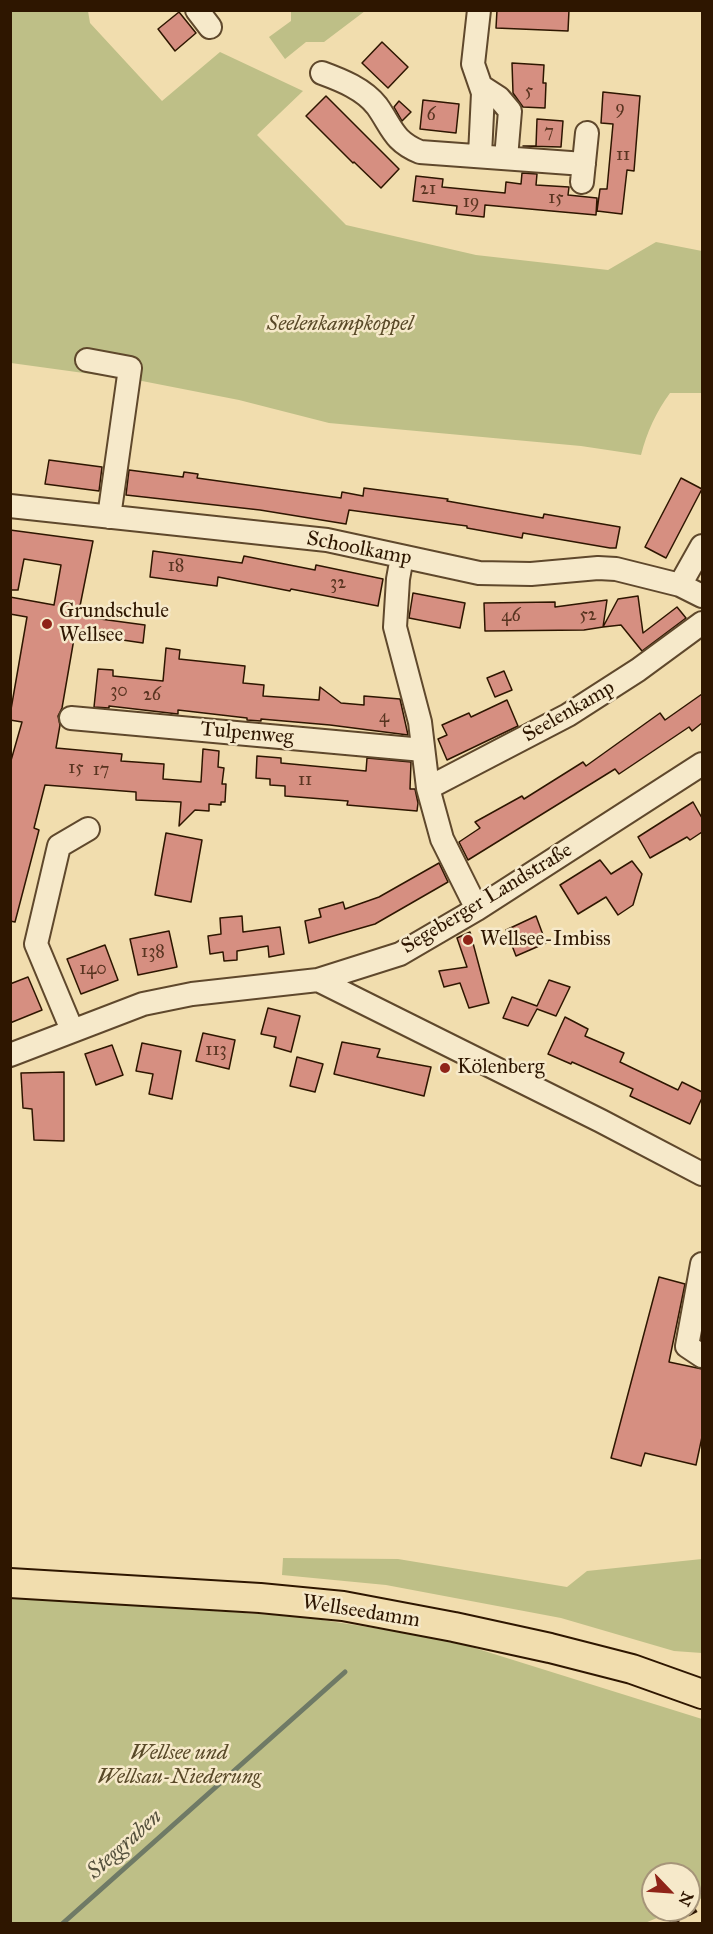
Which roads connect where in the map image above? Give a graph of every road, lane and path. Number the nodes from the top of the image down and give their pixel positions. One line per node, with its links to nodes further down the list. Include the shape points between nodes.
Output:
1 (479, 10): 3 (street, via 473,64)
2 (322, 73): 5 (street, via 364,93 407,147 420,152)
3 (482, 87): 5 (street); 6 (street, via 510,111)
4 (587, 133): 6 (street, via 583,173)
5 (480, 155): 6 (street)
6 (506, 158)
7 (87, 360): 9 (street, via 130,368)
8 (10, 506): 9 (street, Schoolkamp)
9 (110, 517): 11 (street, Schoolkamp, via 327,540)
10 (702, 546): 12 (street)
11 (402, 557): 12 (street, Schoolkamp, via 479,573 616,569); 16 (street, via 394,627 411,684)
12 (681, 585): 13 (street, Schoolkamp)
13 (702, 596)
14 (702, 623): 18 (street, Seelenkamp, via 577,710)
15 (71, 718): 16 (street, Tulpenweg)
16 (423, 750): 18 (street)
17 (702, 764): 20 (street, Segeberger Landstraße)
18 (428, 788): 20 (street, via 442,839)
19 (88, 829): 22 (street, via 60,846 36,944)
20 (477, 909): 21 (street, Segeberger Landstraße, via 400,954)
21 (318, 981): 22 (street, Segeberger Landstraße, via 192,994 143,1004); 24 (street)
22 (72, 1030): 23 (street, Segeberger Landstraße)
23 (10, 1055)
24 (702, 1174)
25 (702, 1264): 26 (street, via 687,1346)
26 (702, 1356)
27 (10, 1583): 28 (main road, Wellseedamm, via 343,1606 550,1648 632,1669)
28 (702, 1694)

